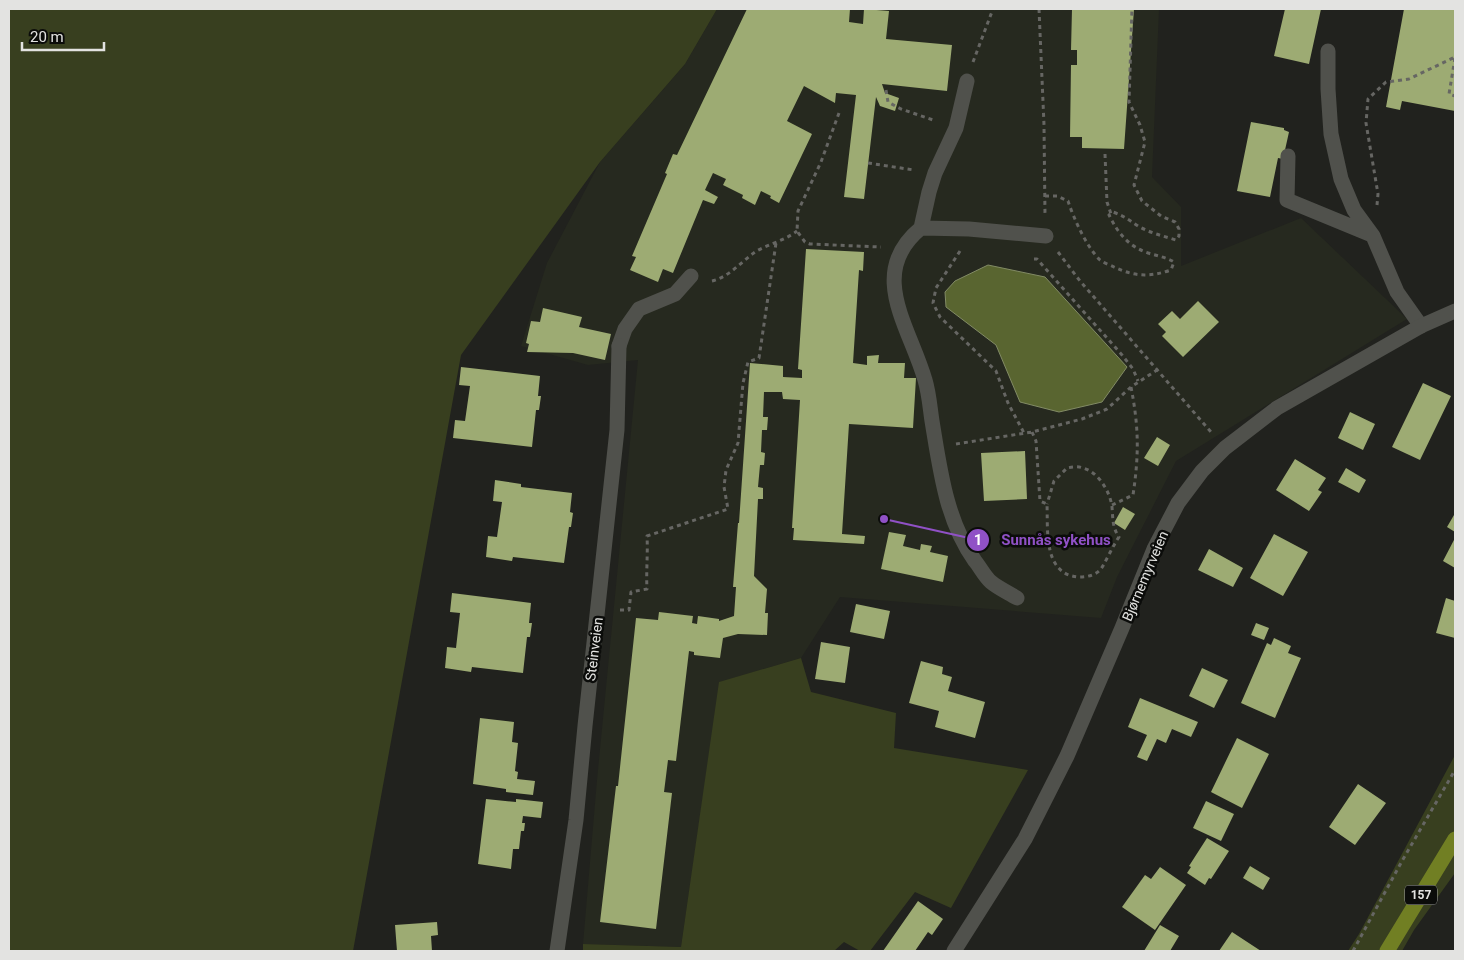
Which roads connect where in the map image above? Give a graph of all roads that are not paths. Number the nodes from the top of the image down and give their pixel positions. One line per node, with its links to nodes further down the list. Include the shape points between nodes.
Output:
1 (1328, 51): 6 (street, via 1331,134 1342,179 1354,210)
2 (967, 81): 4 (street, via 956,128 934,173)
3 (1288, 156): 6 (street, via 1287,200)
4 (921, 228): 5 (street); 10 (street, via 904,246 895,266 895,291 926,381 952,517 964,544 991,582)
5 (1046, 236)
6 (1373, 236): 9 (street, via 1397,292)
7 (691, 276): 12 (street, Steinveien, via 675,294 639,309 625,329 619,346 617,430 599,608 576,820)
8 (1455, 311): 9 (street, Bjørnemyrveien)
9 (1421, 326): 13 (street, Bjørnemyrveien, via 1277,408 1224,448 1178,503 1154,550 1064,762 1025,839)
10 (1017, 598)
11 (1455, 839): 14 (main road, 157)
12 (557, 951)
13 (954, 951)
14 (1387, 951)

